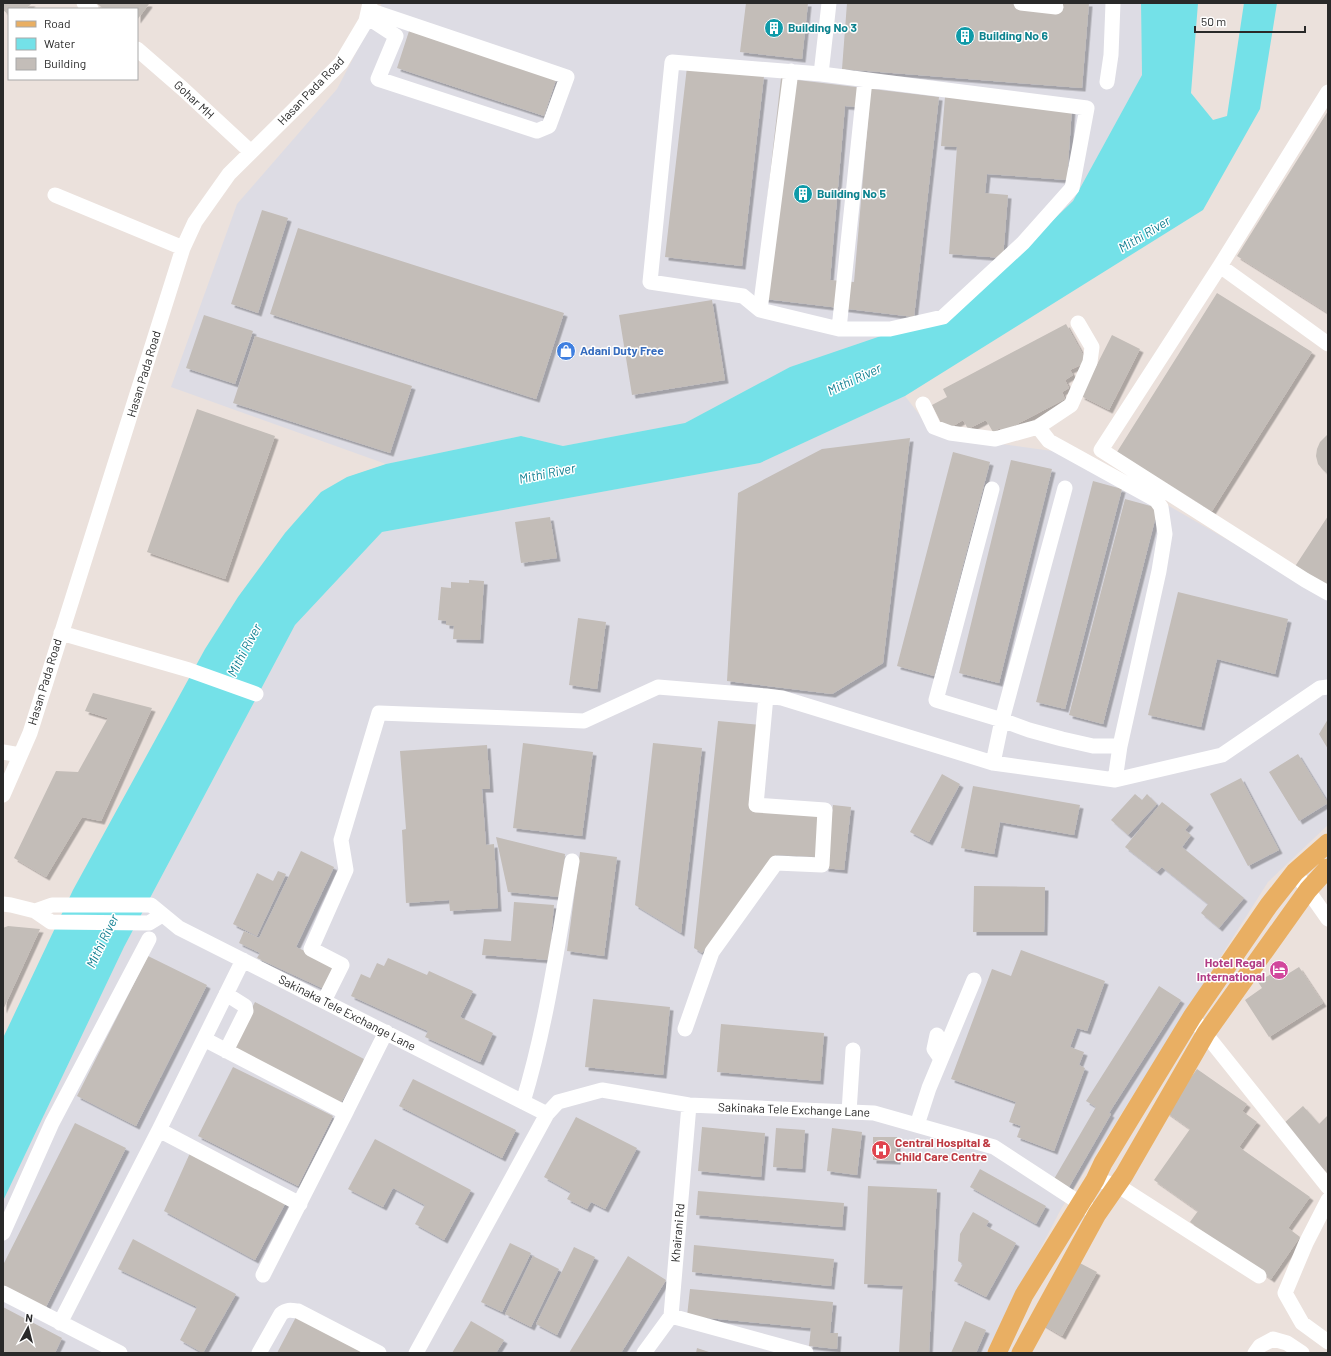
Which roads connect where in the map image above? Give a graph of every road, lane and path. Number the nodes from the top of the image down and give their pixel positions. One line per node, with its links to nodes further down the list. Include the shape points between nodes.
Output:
1 (829, 3): 7 (street)
2 (1022, 3): 4 (street)
3 (1113, 3): 10 (street)
4 (1056, 7)
5 (369, 10): 5 (street, via 567,77 549,126 537,131 378,79 396,36); 12 (street, Hasan Pada Road, via 341,63)
6 (138, 50): 12 (street, Gohar MH)
7 (821, 70): 8 (street); 9 (street)
8 (790, 71): 16 (street); 16 (street, via 672,62 650,282 743,296)
9 (865, 80): 18 (street); 18 (street, via 1087,108 1072,188 1023,243 943,316 890,329)
10 (1107, 82)
11 (1328, 92): 15 (street)
12 (251, 152): 14 (street, Hasan Pada Road, via 229,174 195,222)
13 (55, 195): 14 (street)
14 (183, 248): 25 (street, Hasan Pada Road)
15 (1220, 266): 19 (street); 24 (street, via 1101,450)
16 (760, 310): 18 (street)
17 (1078, 323): 21 (street, via 1092,347 1090,362 1071,405)
18 (839, 329)
19 (1328, 344)
20 (923, 404): 21 (street, via 934,427 950,433 995,439)
21 (1038, 427): 30 (street, via 1049,441 1156,500 1161,507 1165,534 1159,571)
22 (1065, 488): 29 (street)
23 (992, 489): 29 (street, via 936,700)
24 (1328, 593)
25 (60, 634): 27 (street, via 189,670); 32 (street, Hasan Pada Road, via 30,733)
26 (1328, 687): 34 (street, via 1320,688 1222,755)
27 (256, 694)
28 (766, 696): 33 (street, via 782,698); 49 (street, via 658,687 584,721 380,713 341,840 346,870 310,949 342,965); 51 (street, via 756,805 826,810 822,865 776,863 712,952)
29 (1002, 720): 30 (street, via 1029,730 1093,746); 33 (street)
30 (1120, 746): 34 (street)
31 (3, 752): 32 (street)
32 (20, 755): 35 (street, Hasan Pada Road)
33 (993, 764): 34 (street)
34 (1115, 780)
35 (3, 792)
36 (1328, 842): 39 (main road)
37 (572, 861): 59 (street, via 553,971 533,1069)
38 (1328, 868): 40 (main road)
39 (1295, 872): 40 (street); 50 (main road, via 1269,905)
40 (1308, 890): 44 (street); 53 (main road)
41 (3, 904): 42 (street)
42 (36, 912): 43 (street, via 51,922); 43 (street, Sakinaka Tele Exchange Lane, via 52,905 151,905)
43 (156, 919): 46 (street, Sakinaka Tele Exchange Lane)
44 (1328, 919)
45 (149, 939): 73 (street, via 52,1123)
46 (243, 960): 48 (street); 49 (street, Sakinaka Tele Exchange Lane)
47 (974, 980): 58 (street)
48 (226, 994): 55 (street); 57 (street, via 246,1006 246,1011)
49 (324, 1001): 52 (street, Sakinaka Tele Exchange Lane)
50 (1192, 1017): 53 (street); 66 (main road)
51 (685, 1029)
52 (386, 1032): 59 (street, Sakinaka Tele Exchange Lane); 61 (street)
53 (1206, 1033): 67 (main road); 68 (street)
54 (937, 1035): 58 (street, via 934,1049)
55 (204, 1039): 57 (street); 65 (street)
56 (853, 1050): 62 (street)
57 (226, 1051): 61 (street, via 340,1110)
58 (941, 1059): 64 (street)
59 (523, 1102): 63 (street, Sakinaka Tele Exchange Lane)
60 (689, 1106): 62 (street, Sakinaka Tele Exchange Lane); 63 (street, Sakinaka Tele Exchange Lane, via 602,1090 558,1102); 77 (street, Khairani Rd)
61 (347, 1110): 71 (street)
62 (849, 1112): 64 (street, Sakinaka Tele Exchange Lane, via 874,1113)
63 (547, 1114): 85 (street, Sakinaka Tele Exchange Lane)
64 (917, 1125): 70 (street, Sakinaka Tele Exchange Lane, via 994,1147)
65 (159, 1130): 71 (street); 78 (street)
66 (1095, 1180): 67 (street); 70 (main road)
67 (1120, 1180): 72 (main road); 75 (street)
68 (1328, 1187)
69 (1328, 1200): 79 (street, via 1285,1293)
70 (1080, 1203): 72 (street, Sakinaka Tele Exchange Lane); 88 (main road, via 1024,1294)
71 (300, 1204): 74 (street)
72 (1097, 1214): 89 (main road)
73 (3, 1233)
74 (263, 1275)
75 (1259, 1276)
76 (3, 1293): 78 (street)
77 (671, 1316): 86 (street); 87 (street)
78 (60, 1322): 82 (street)
79 (1302, 1323): 80 (street); 81 (street)
80 (1328, 1342)
81 (1287, 1343): 90 (street, via 1273,1339 1260,1346); 91 (street)
82 (120, 1353)
83 (259, 1353): 84 (street, via 281,1314 286,1310 298,1311)
84 (379, 1353)
85 (416, 1353)
86 (644, 1353)
87 (806, 1353)
88 (997, 1353)
89 (1021, 1353)
90 (1255, 1353)
91 (1302, 1353)

